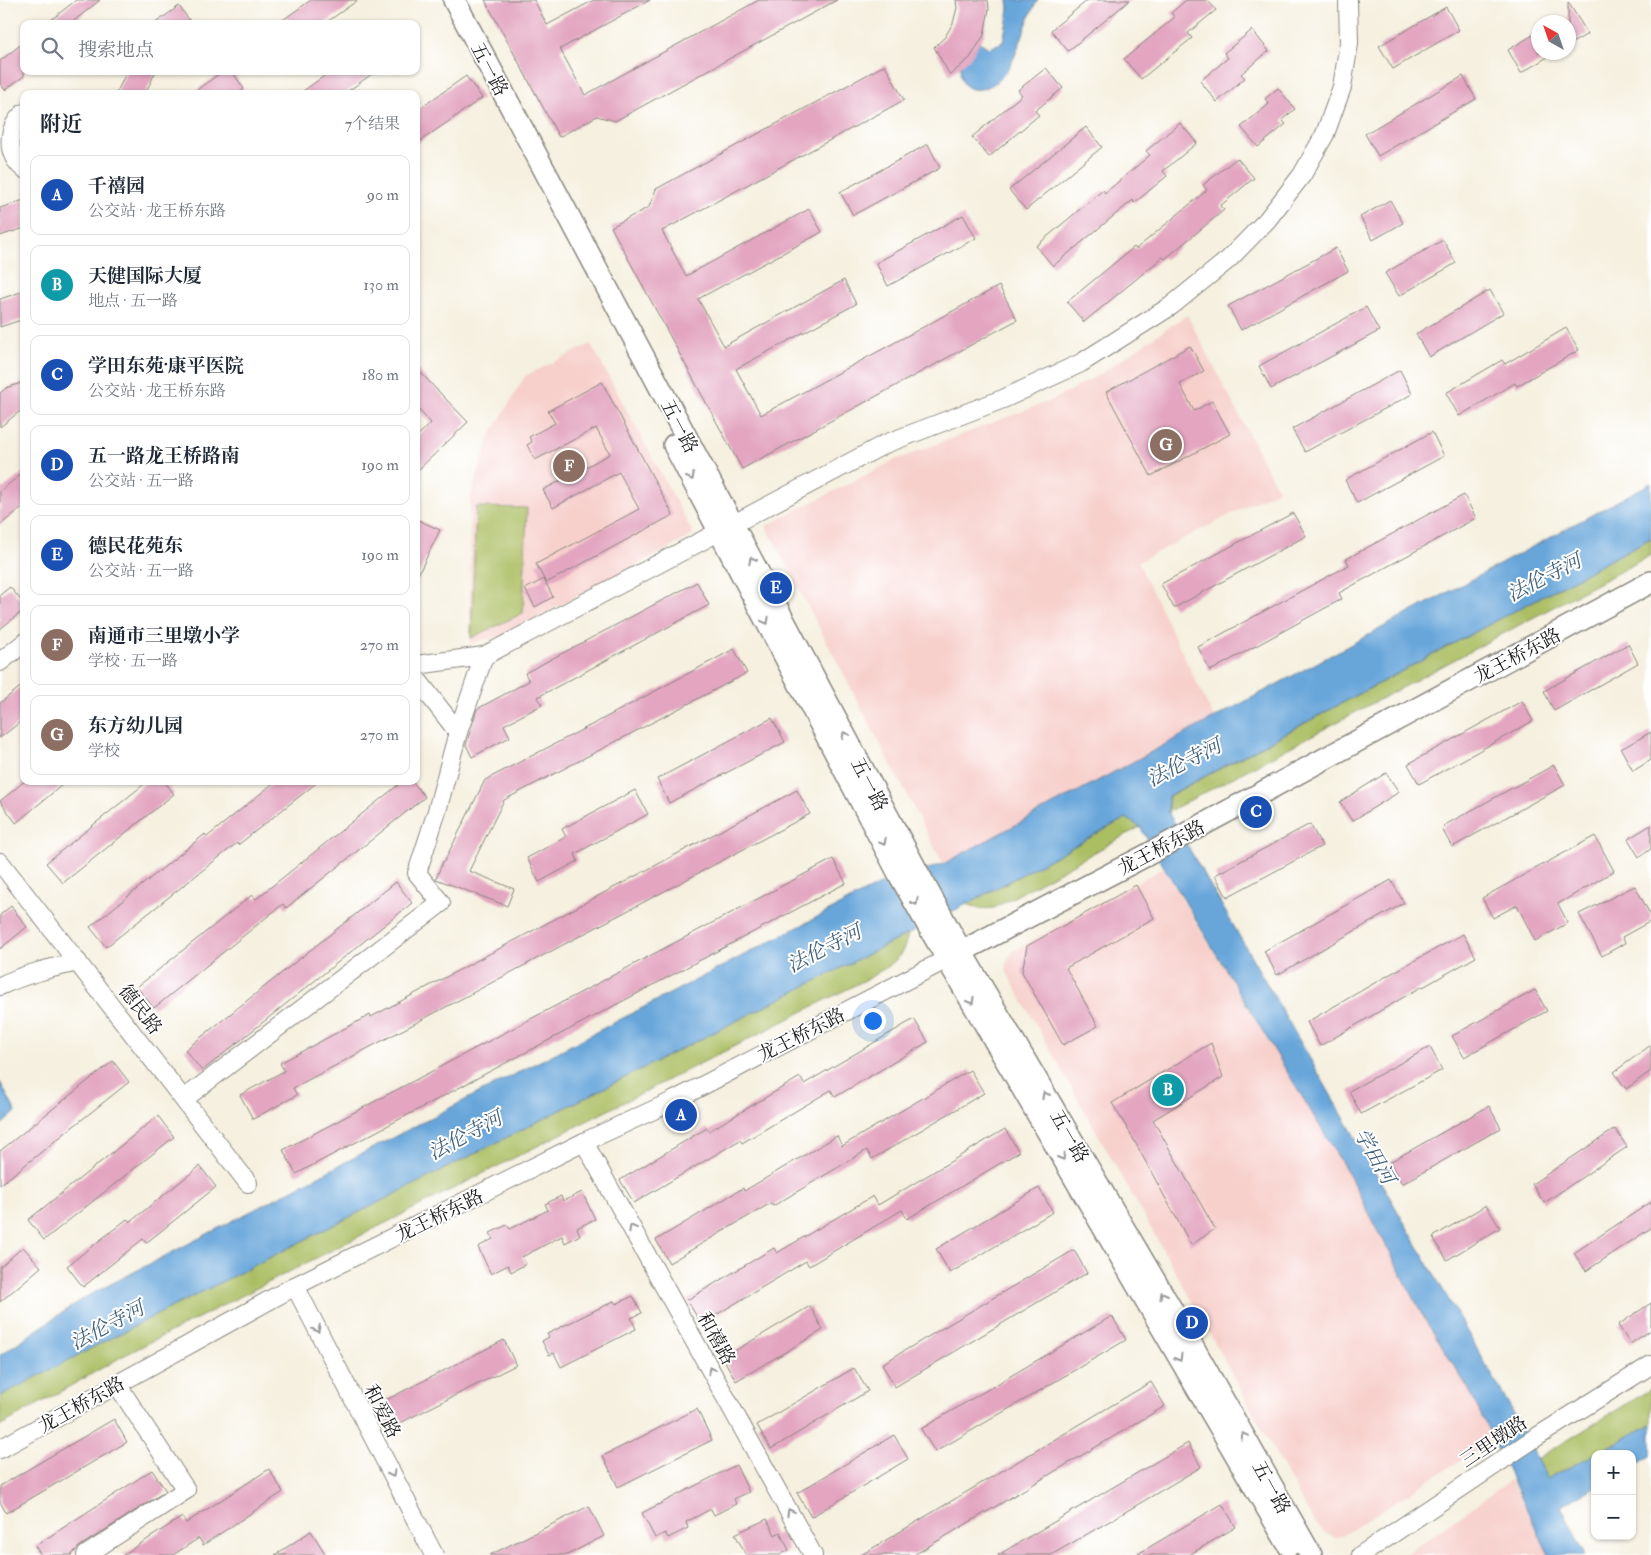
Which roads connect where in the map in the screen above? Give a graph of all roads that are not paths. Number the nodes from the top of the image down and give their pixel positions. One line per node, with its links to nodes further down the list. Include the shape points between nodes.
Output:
1 (440, 0): 7 (main road, 五一路, one-way to 7)
2 (454, 0): 7 (main road, 五一路)
3 (1348, 0): 7 (street, via 1349,43 1342,87 1325,134 1302,175 1267,220 1229,259 1171,306 1081,363 1004,399 885,444)
4 (20, 117): 5 (street)
5 (6, 125): 6 (street, via 11,150)
6 (20, 165)
7 (726, 528): 10 (street); 16 (main road, 五一路)
8 (1651, 582): 16 (main road, 龙王桥东路)
9 (20, 647): 11 (street)
10 (484, 656): 12 (street); 14 (street)
11 (0, 662)
12 (420, 664)
13 (420, 683): 14 (street)
14 (458, 732): 19 (street, via 417,873 440,903)
15 (0, 862): 17 (street, 德民路)
16 (954, 956): 20 (street, 龙王桥东路, via 673,1101); 29 (main road, 五一路, one-way to 29); 30 (main road, 五一路, one-way to 16, via 1182,1328)
17 (78, 962): 18 (street, via 18,977); 19 (street, 德民路)
18 (0, 986)
19 (184, 1099): 21 (street, 德民路)
20 (584, 1142): 22 (street, 龙王桥东路); 28 (street, 和禧路, one-way to 20)
21 (248, 1183)
22 (295, 1286): 24 (street, 龙王桥东路); 27 (street, 和爱路, one-way to 27)
23 (1651, 1365): 31 (street, 三里墩路, via 1535,1438)
24 (117, 1384): 25 (street, 龙王桥东路); 26 (street, via 186,1490)
25 (0, 1449)
26 (87, 1555)
27 (434, 1555)
28 (813, 1555)
29 (1294, 1555)
30 (1311, 1555)
31 (1361, 1555)

